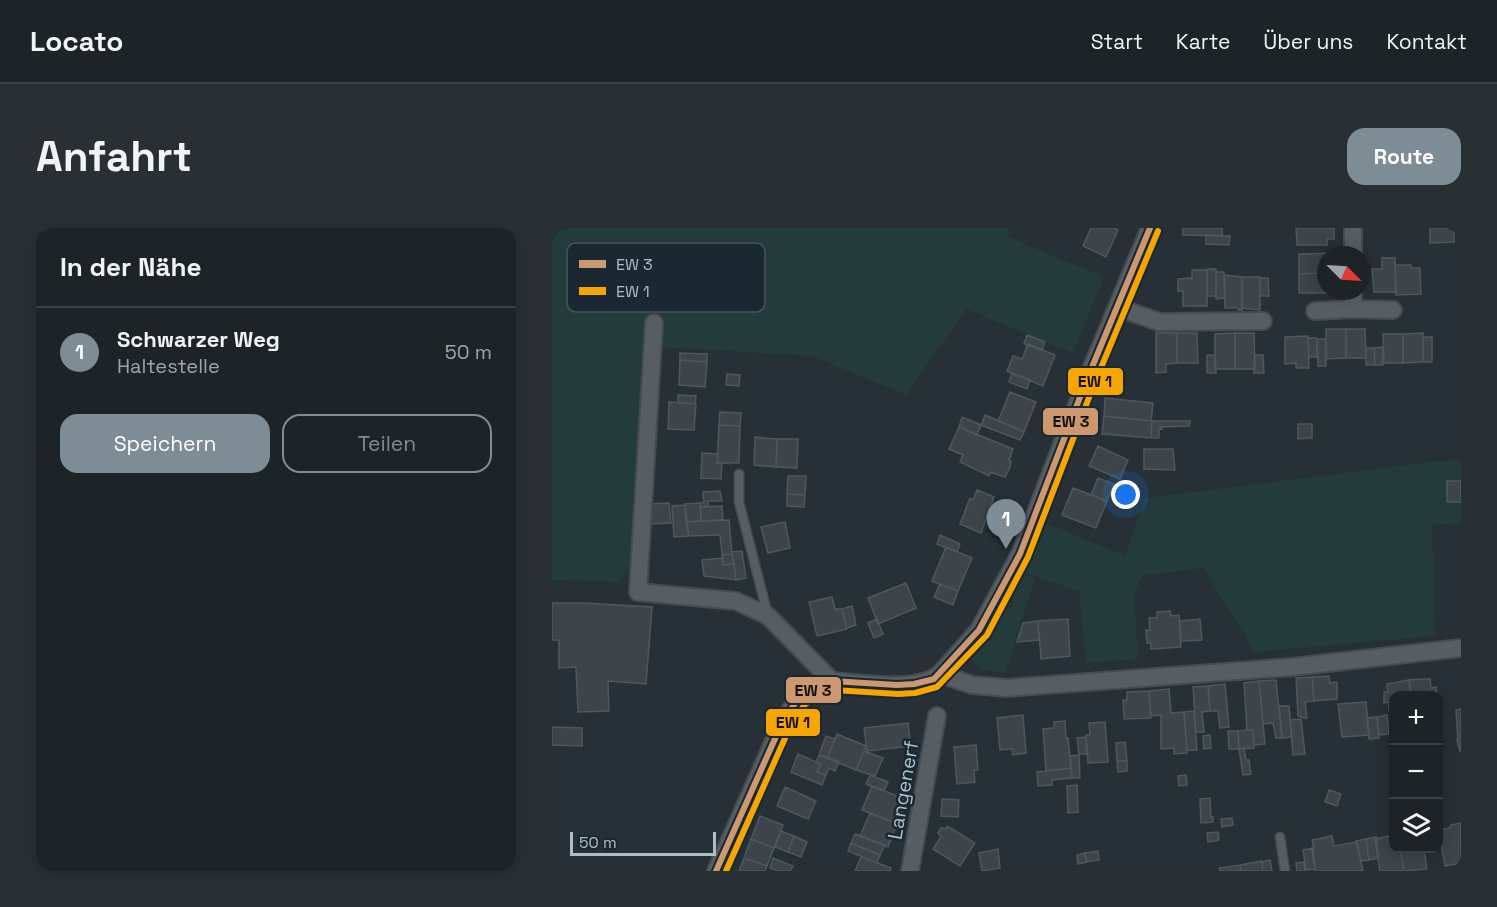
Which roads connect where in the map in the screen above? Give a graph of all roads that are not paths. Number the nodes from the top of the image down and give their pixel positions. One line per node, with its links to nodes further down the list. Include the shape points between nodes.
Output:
1 (1150, 228): 5 (street)
2 (1353, 228): 3 (street)
3 (1353, 246)
4 (1353, 300): 6 (street)
5 (1117, 307): 9 (street, via 1159,322); 14 (street, via 1020,554 979,630)
6 (1353, 309): 7 (street); 8 (street)
7 (1393, 310)
8 (1315, 311)
9 (1263, 321)
10 (654, 323): 12 (street, via 638,592 736,601)
11 (739, 474): 12 (lane, via 739,502)
12 (768, 616): 15 (street)
13 (1461, 648): 14 (street, via 1292,666 1006,688 972,685)
14 (940, 674): 15 (street, via 914,684)
15 (832, 681): 18 (street, via 800,698 782,723)
16 (937, 716): 19 (street, Langenerf)
17 (1280, 837): 20 (lane)
18 (716, 871)
19 (910, 871)
20 (1285, 871)

